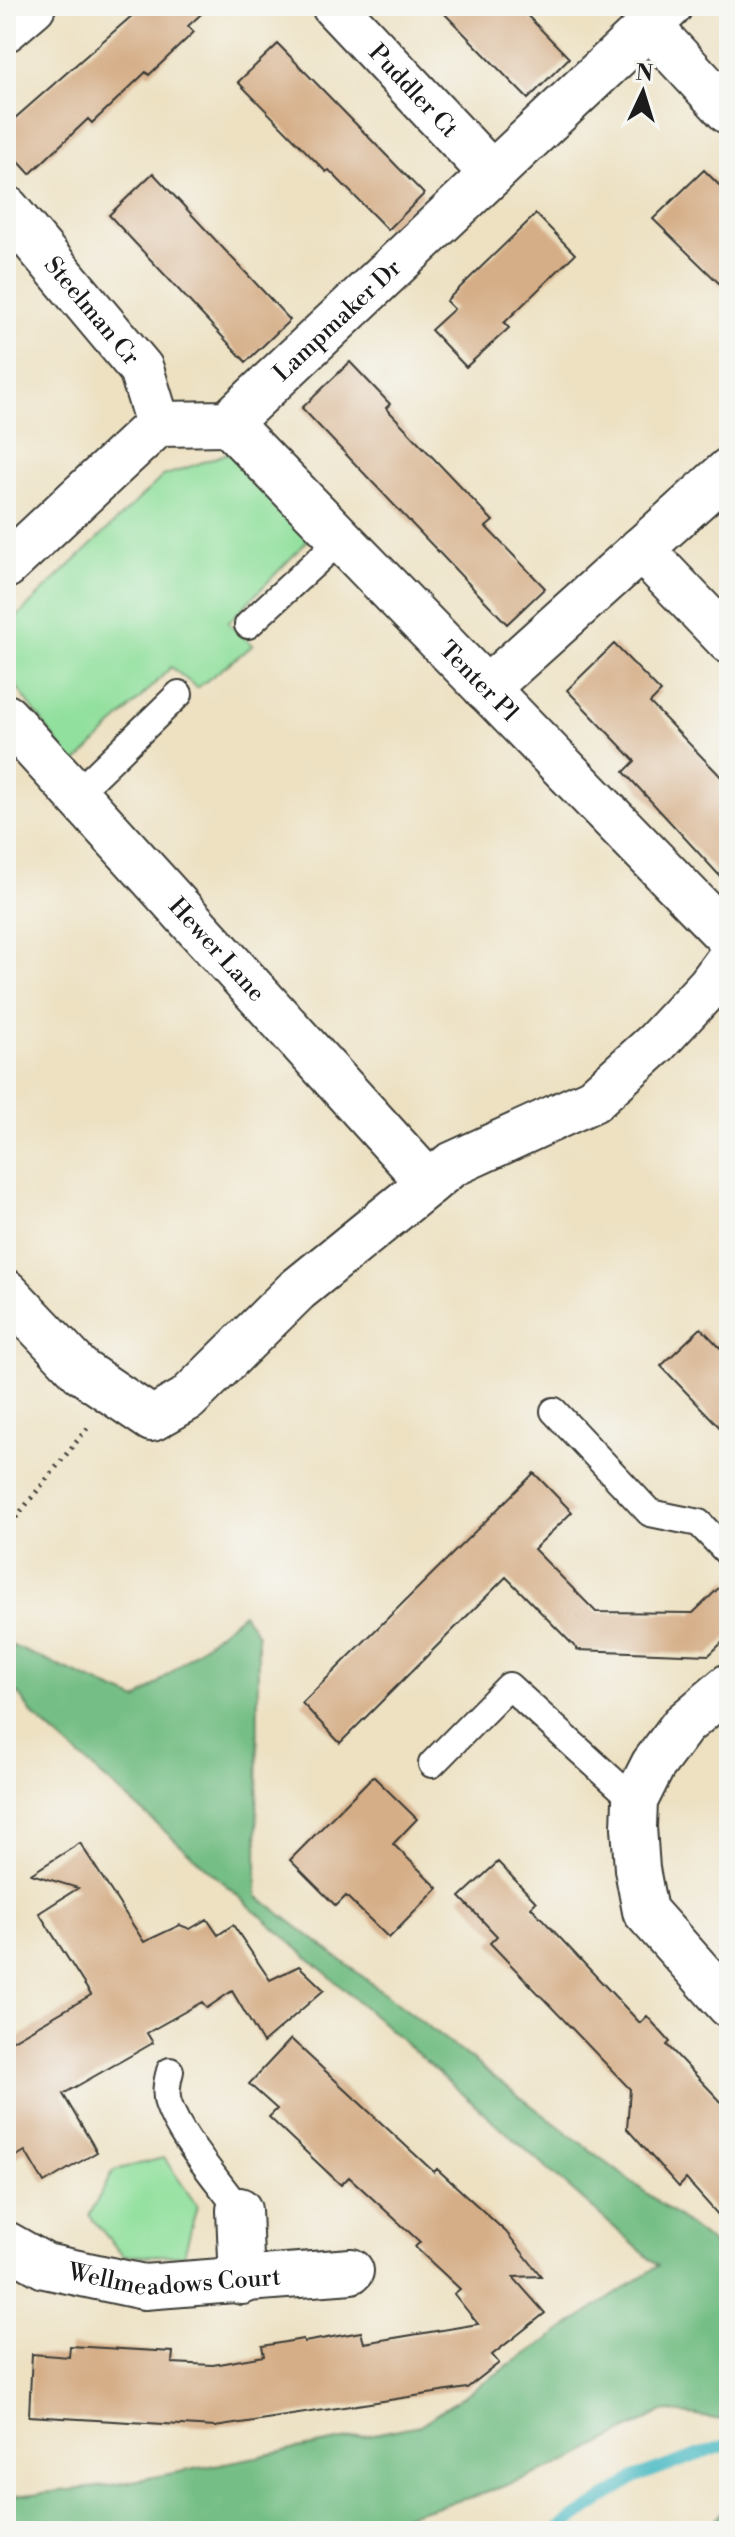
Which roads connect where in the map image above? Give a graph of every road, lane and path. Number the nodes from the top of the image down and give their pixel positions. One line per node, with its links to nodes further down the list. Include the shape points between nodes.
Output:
1 (33, 6): 4 (street)
2 (334, 6): 6 (street, Puddler Ct)
3 (660, 16): 5 (street, Lampmaker Dr); 6 (street, Lampmaker Dr)
4 (6, 29)
5 (729, 112)
6 (492, 174): 8 (street, Lampmaker Dr)
7 (6, 208): 9 (street, Steelman Cr, via 141,369)
8 (228, 423): 9 (street); 11 (street, Tenter Pl)
9 (158, 424): 13 (street)
10 (729, 470): 12 (street)
11 (341, 539): 14 (lane); 16 (street, Tenter Pl)
12 (641, 549): 15 (street); 16 (street)
13 (6, 566)
14 (248, 625)
15 (729, 641)
16 (486, 689): 20 (street, Tenter Pl)
17 (179, 694): 19 (lane)
18 (6, 717): 19 (street, Hewer Lane)
19 (76, 794): 22 (street, Hewer Lane)
20 (729, 938)
21 (729, 959): 22 (street, via 656,1043 593,1100 451,1165)
22 (429, 1183): 24 (street, via 297,1290 187,1399 152,1419)
23 (6, 1292): 24 (street, via 81,1371)
24 (114, 1394): 26 (path)
25 (554, 1411): 27 (lane, via 650,1513 699,1523)
26 (6, 1530)
27 (729, 1554)
28 (729, 1686): 30 (street, via 683,1725 653,1765)
29 (432, 1764): 30 (lane, via 509,1686)
30 (635, 1801): 31 (street, via 637,1869 645,1911)
31 (729, 2005)
32 (170, 2071): 33 (lane, via 167,2100 178,2125)
33 (239, 2210): 36 (street)
34 (6, 2244): 36 (street, Wellmeadows Court, via 45,2266 144,2287)
35 (351, 2271): 36 (street, Wellmeadows Court)
36 (242, 2282)

